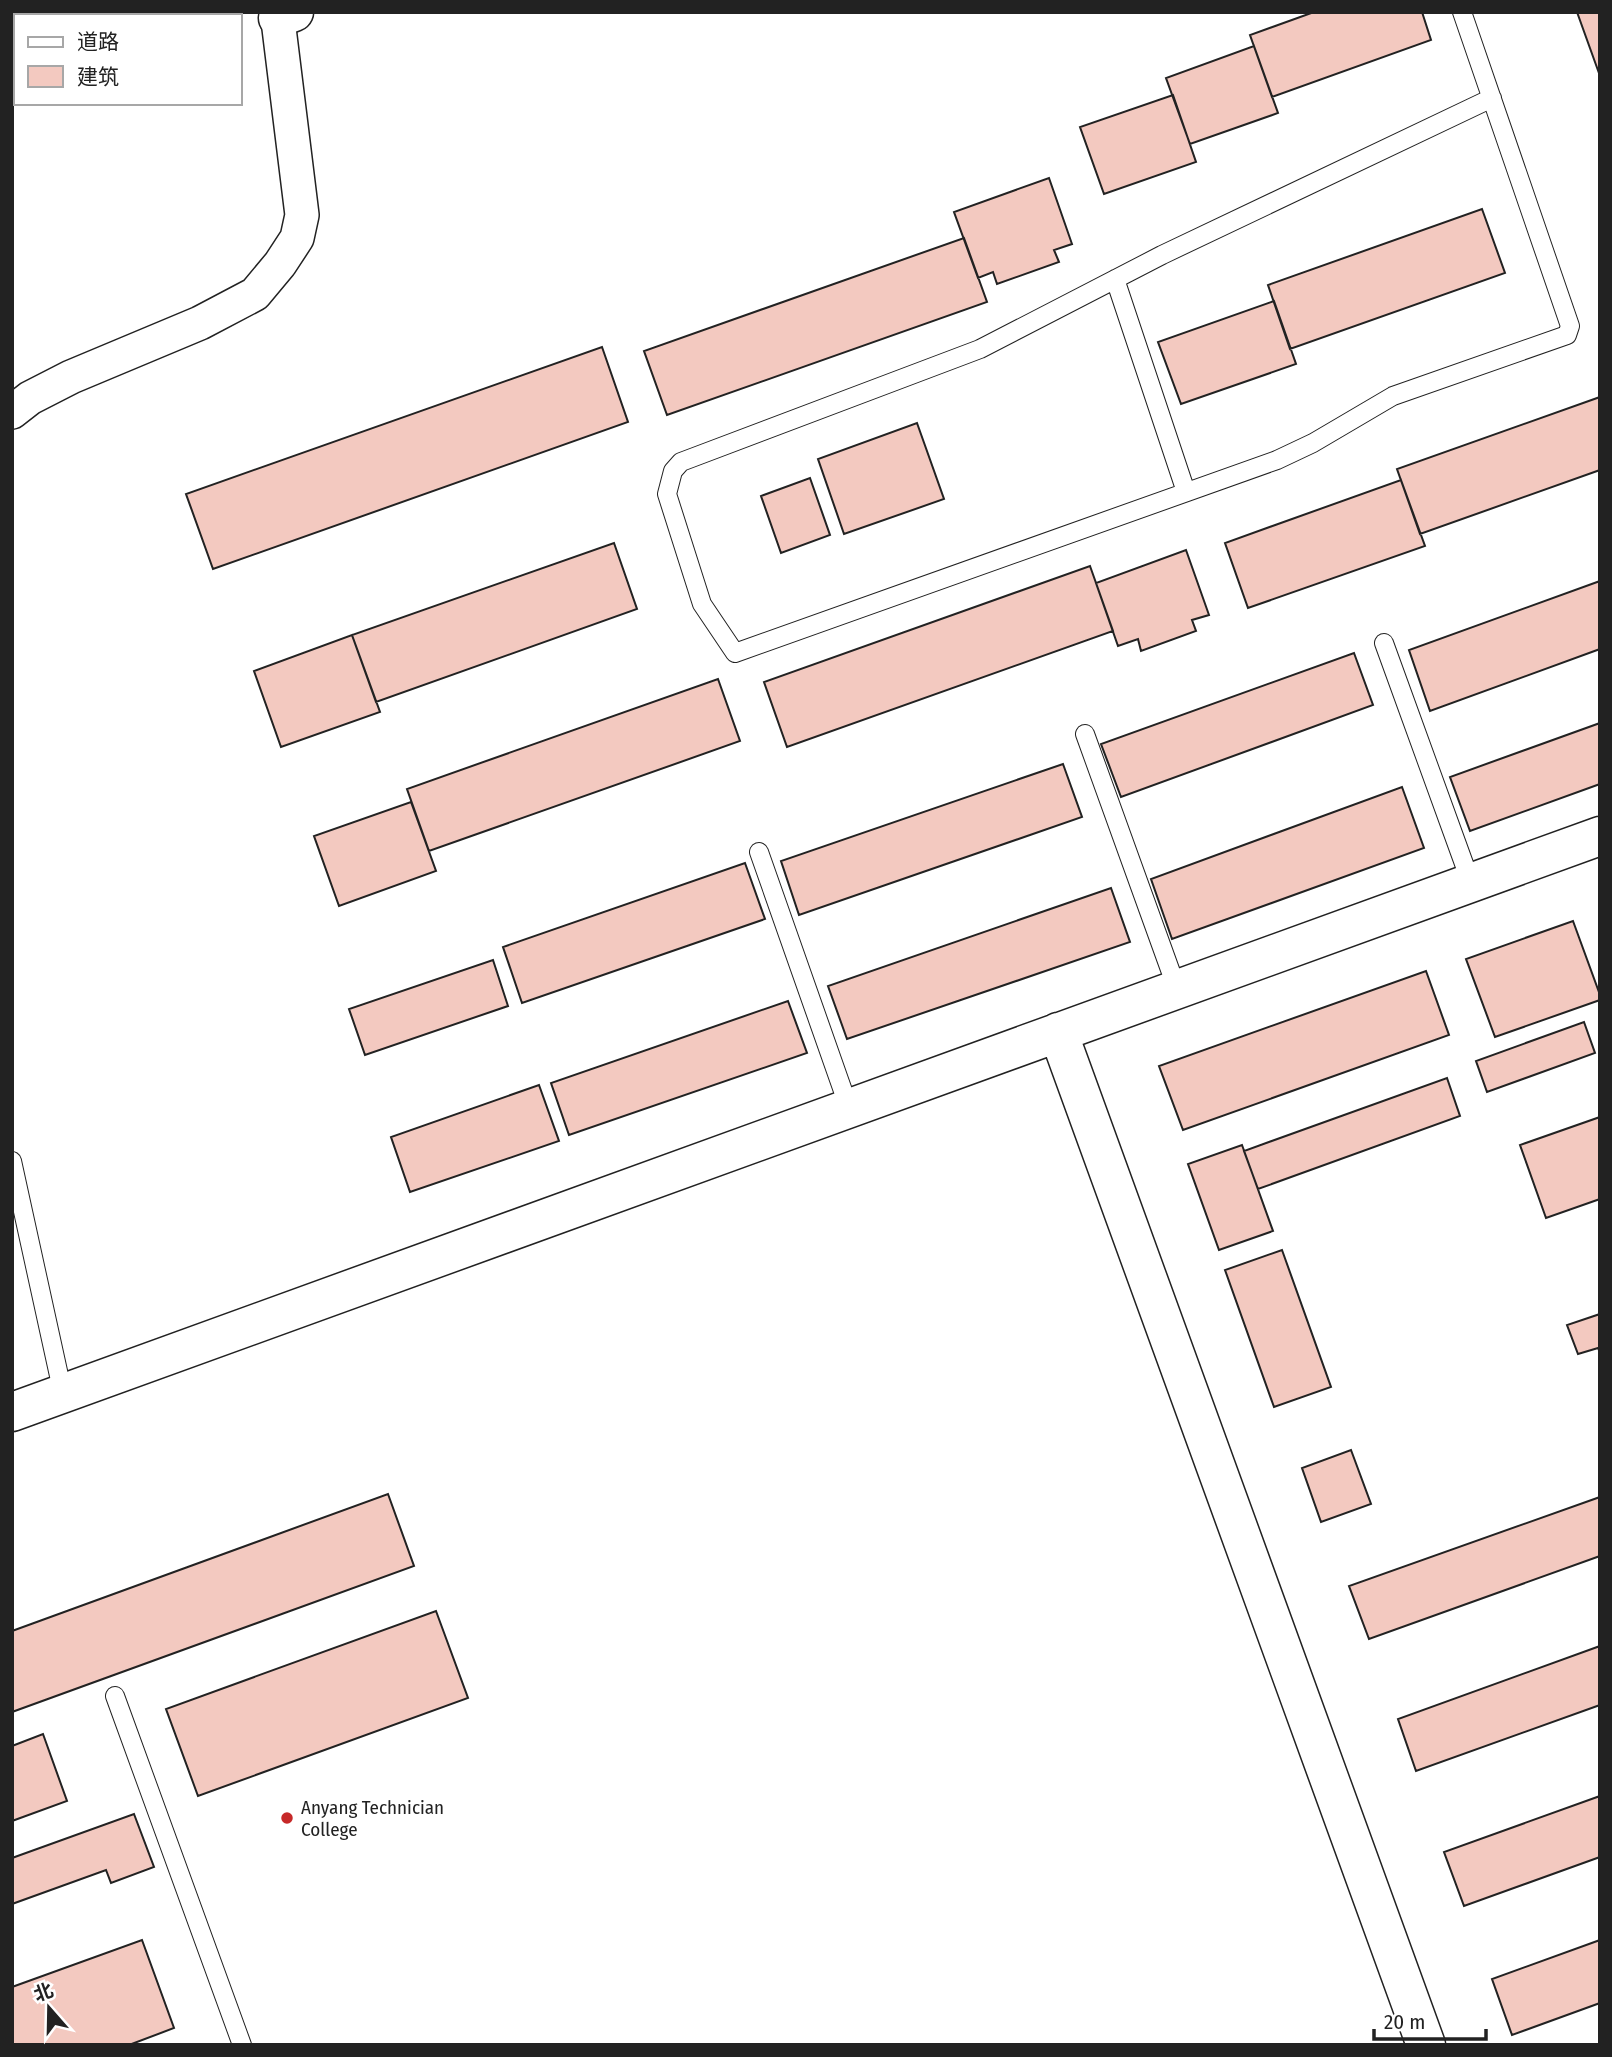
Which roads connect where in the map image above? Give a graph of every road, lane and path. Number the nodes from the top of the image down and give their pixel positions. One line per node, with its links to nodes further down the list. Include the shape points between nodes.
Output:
1 (1462, 12): 3 (lane)
2 (283, 14): 5 (street, via 302,215 297,238 281,264 255,294 71,377)
3 (1492, 98): 4 (lane); 6 (lane, via 1570,326 1567,335 1393,396 1301,449)
4 (1115, 279): 6 (lane); 6 (lane, via 980,349 681,462 673,471 667,494 702,604 735,653)
5 (12, 412)
6 (1186, 492)
7 (1384, 643): 11 (lane)
8 (1085, 734): 12 (lane)
9 (1600, 836): 11 (street)
10 (759, 852): 14 (lane)
11 (1471, 883): 12 (street)
12 (1177, 989): 13 (street)
13 (1058, 1032): 14 (street); 20 (street)
14 (849, 1108): 16 (street)
15 (12, 1161): 16 (lane)
16 (63, 1394): 17 (street)
17 (12, 1412)
18 (115, 1696): 19 (lane)
19 (242, 2045)
20 (1426, 2045)

